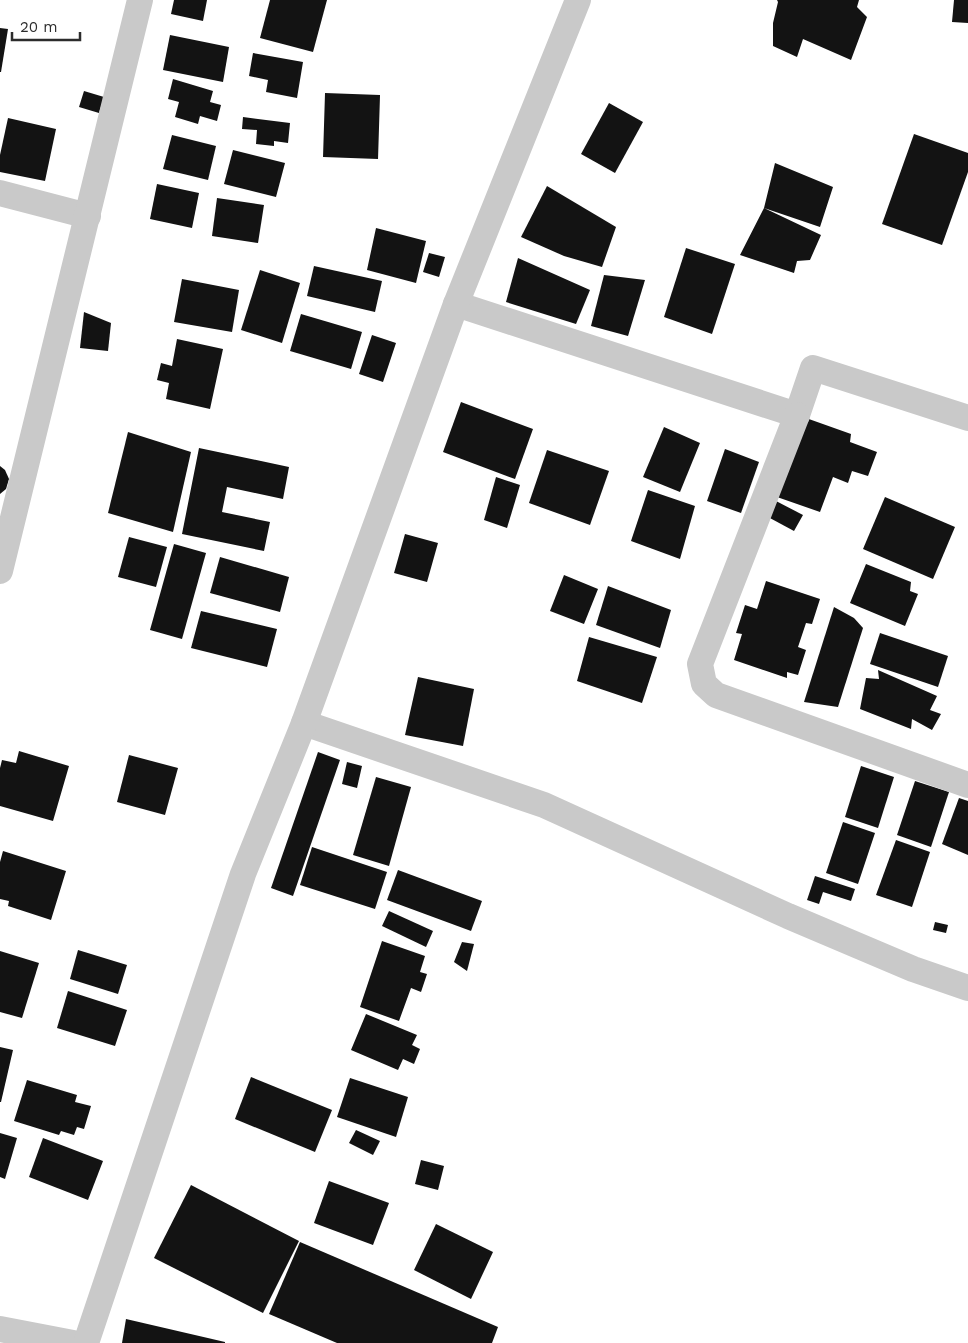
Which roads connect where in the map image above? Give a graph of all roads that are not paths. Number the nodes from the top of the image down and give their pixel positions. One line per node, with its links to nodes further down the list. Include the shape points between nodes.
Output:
1 (140, 0): 4 (street)
2 (578, 0): 5 (street)
3 (0, 193): 4 (street)
4 (88, 216): 8 (street)
5 (456, 304): 6 (street); 9 (street)
6 (797, 415): 7 (street, via 813,368); 10 (street, via 700,664 704,684 716,695)
7 (968, 418)
8 (2, 554)
9 (304, 723): 11 (street, via 544,805 797,920 913,969); 14 (street, via 244,874)
10 (968, 785)
11 (968, 988)
12 (0, 1329): 13 (street)
13 (73, 1343)
14 (86, 1343)

